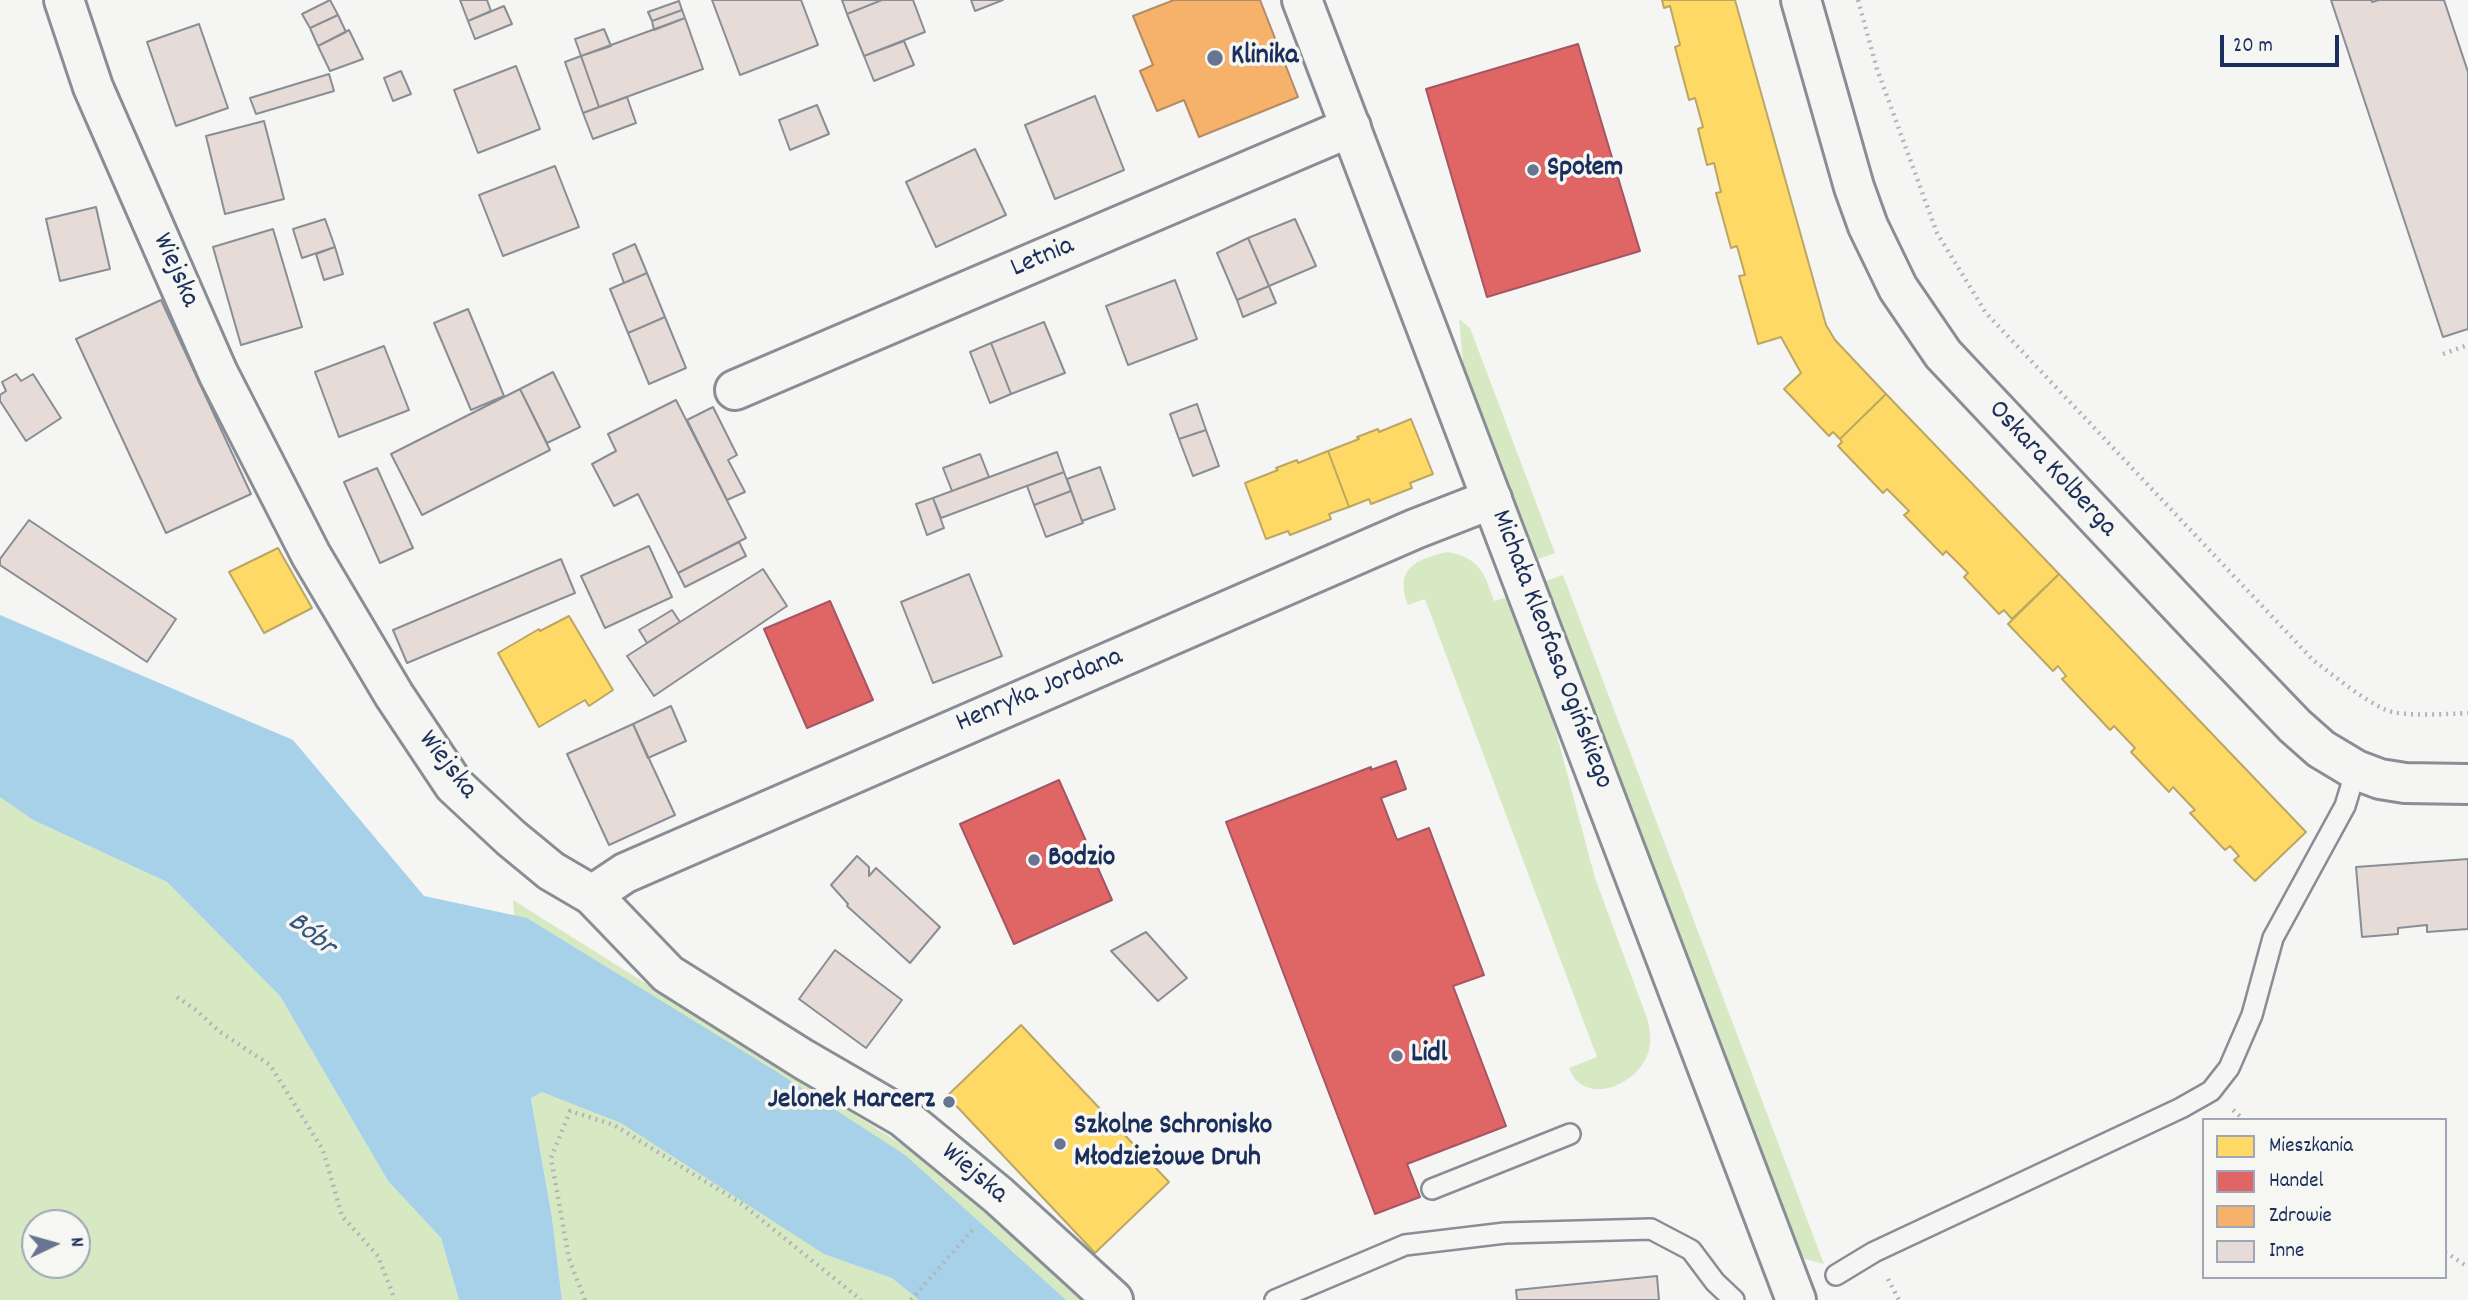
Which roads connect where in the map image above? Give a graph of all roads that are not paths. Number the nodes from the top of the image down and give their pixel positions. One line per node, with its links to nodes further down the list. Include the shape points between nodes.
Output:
1 (64, 0): 9 (street, Wiejska, via 93,87 218,373 311,555 454,785 551,871)
2 (1303, 0): 4 (street, Michała Kleofasa Ogińskiego)
3 (1801, 0): 7 (street, Oskara Kolberga, via 1868,226 1898,288 1943,354 2295,726)
4 (1351, 127): 5 (street, Letnia); 6 (street, Michała Kleofasa Ogińskiego)
5 (735, 390)
6 (1492, 499): 9 (street, Henryka Jordana, via 1356,566 625,873); 16 (street, Michała Kleofasa Ogińskiego)
7 (2356, 770): 8 (street, Oskara Kolberga, via 2405,783); 12 (lane, via 2345,806 2273,938 2252,1015 2229,1068 2211,1091 1874,1252)
8 (2468, 784)
9 (592, 895): 13 (street, Wiejska, via 668,974 903,1117 998,1195)
10 (1570, 1134): 11 (lane)
11 (1432, 1189)
12 (1836, 1275)
13 (1113, 1300)
14 (1275, 1300): 15 (lane, via 1419,1242 1505,1233 1651,1229 1691,1250)
15 (1734, 1300)
16 (1796, 1300)

